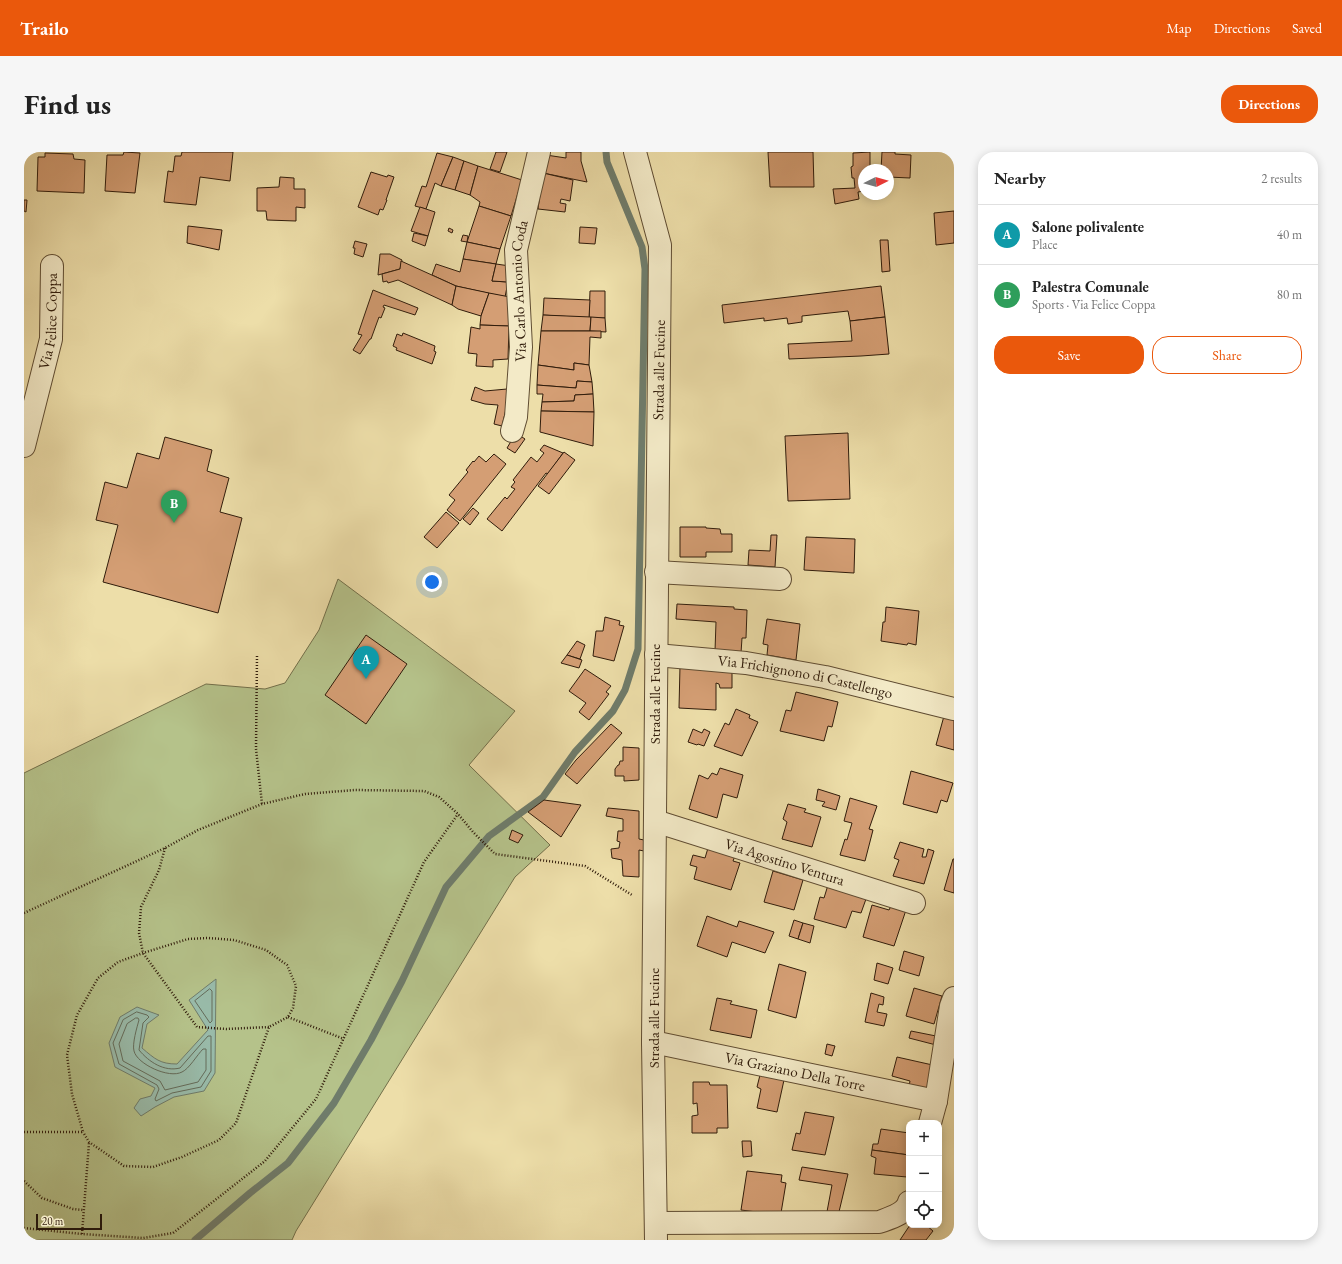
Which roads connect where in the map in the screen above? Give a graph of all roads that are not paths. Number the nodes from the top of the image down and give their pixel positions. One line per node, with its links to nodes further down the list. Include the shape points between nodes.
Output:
1 (539, 152): 4 (street, Via Carlo Antonio Coda, via 516,250 521,347 516,417)
2 (635, 152): 6 (street, Strada alle Fucine, via 660,245)
3 (52, 266): 5 (street, Via Felice Coppa, via 51,339)
4 (512, 431)
5 (24, 446)
6 (656, 572): 7 (street); 8 (street, Strada alle Fucine)
7 (780, 579)
8 (656, 655): 9 (street, Via Frichignono di Castellengo, via 776,668 825,677); 10 (street, Strada alle Fucine)
9 (954, 709)
10 (655, 821): 11 (street, Via Agostino Ventura); 13 (street, Strada alle Fucine)
11 (914, 903)
12 (954, 998): 14 (street)
13 (653, 1042): 14 (street, Via Graziano Della Torre); 17 (street, Strada alle Fucine)
14 (936, 1101): 15 (street)
15 (931, 1120)
16 (906, 1208): 17 (street, via 897,1215 879,1222)
17 (656, 1231)

